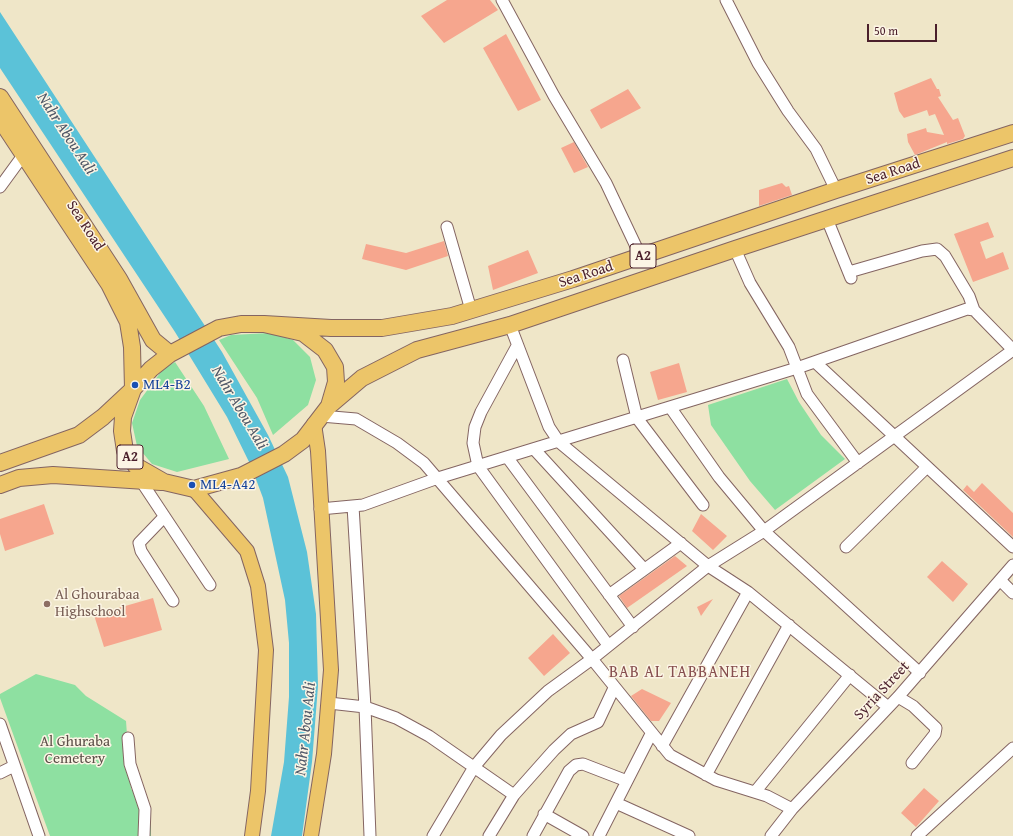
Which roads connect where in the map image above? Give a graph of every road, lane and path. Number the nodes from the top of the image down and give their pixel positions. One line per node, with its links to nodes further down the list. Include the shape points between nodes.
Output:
1 (502, 0): 13 (street, via 554,96 606,183)
2 (726, 0): 9 (street, via 762,69 816,149)
3 (0, 97): 6 (highway, Sea Road)
4 (0, 119): 6 (highway, Sea Road)
5 (1013, 133): 9 (highway, Sea Road / A2)
6 (27, 149): 8 (street); 20 (highway, Sea Road, via 119,278 153,340); 24 (highway, Sea Road, via 109,284 128,322 132,347)
7 (1013, 158): 10 (highway, Sea Road / A2)
8 (0, 187)
9 (836, 190): 13 (highway, Sea Road / A2)
10 (827, 219): 12 (highway, Sea Road / A2); 15 (street, via 850,275 922,251 937,249 955,272)
11 (447, 227): 14 (street)
12 (735, 249): 17 (highway, Sea Road / A2); 23 (street, via 750,283 789,347)
13 (641, 257): 14 (highway, Sea Road / A2)
14 (471, 310): 16 (highway, Sea Road / A2, via 452,316 382,328)
15 (974, 310): 19 (street); 22 (street, via 967,309)
16 (264, 324): 20 (highway, A2, via 218,328); 26 (highway, A2, via 303,334 325,350 335,367 336,382)
17 (510, 325): 18 (street); 26 (highway, Sea Road / A2, via 417,350 362,378)
18 (517, 346): 29 (street, via 549,427); 34 (street, via 475,427 474,443)
19 (1013, 350): 28 (street)
20 (170, 354): 24 (highway, A2, via 151,369)
21 (623, 360): 27 (street)
22 (815, 362): 23 (street); 28 (street)
23 (797, 368): 25 (street); 33 (street, via 803,387 812,402)
24 (133, 389): 32 (highway, A2, via 79,435); 38 (highway, A2, via 122,424 125,451 136,466)
25 (670, 407): 27 (street); 45 (street, via 719,477)
26 (322, 415): 36 (street, via 356,419 365,423 424,463); 40 (highway, A2, via 303,440 284,454 241,476); 43 (main road, via 318,451)
27 (637, 418): 29 (street); 41 (street)
28 (894, 437): 33 (street); 35 (street)
29 (559, 442): 30 (street); 46 (street)
30 (534, 449): 31 (street); 51 (street)
31 (507, 456): 34 (street); 56 (street)
32 (0, 463)
33 (858, 463): 45 (street)
34 (478, 466): 36 (street); 60 (street)
35 (927, 467): 47 (street); 48 (street)
36 (438, 478): 42 (street, via 363,505); 61 (street)
37 (140, 481): 38 (highway, A2); 39 (highway, A2, via 53,475 19,478); 44 (street)
38 (164, 482): 40 (highway, A2)
39 (0, 485)
40 (194, 489): 87 (main road, via 247,551 258,586 266,650 258,791)
41 (703, 505)
42 (353, 506): 43 (street); 67 (street)
43 (320, 509): 66 (main road, via 331,670)
44 (164, 517): 53 (street); 57 (street, via 139,543 140,551)
45 (764, 531): 50 (street); 62 (street)
46 (680, 543): 50 (street); 51 (street)
47 (846, 547)
48 (1013, 547)
49 (1013, 565): 52 (street, Syria Street)
50 (708, 566): 54 (street); 59 (street)
51 (644, 569): 56 (street)
52 (1000, 580): 55 (street); 62 (street, Syria Street)
53 (210, 585)
54 (748, 592): 58 (street); 72 (street)
55 (1013, 593)
56 (609, 595): 59 (street)
57 (173, 602)
58 (789, 625): 63 (street); 78 (street)
59 (633, 626): 60 (street)
60 (608, 645): 61 (street)
61 (592, 659): 64 (street); 76 (street, via 548,691 501,735)
62 (920, 673): 65 (street, Syria Street)
63 (850, 675): 68 (street); 80 (street)
64 (614, 688): 70 (street); 81 (street, via 598,722 571,734)
65 (898, 697): 68 (street, Syria Street); 74 (street, via 936,728 935,734)
66 (330, 703): 67 (street); 88 (main road)
67 (365, 707): 76 (street, via 396,718 429,736); 89 (street)
68 (888, 708): 83 (street, Syria Street)
69 (0, 724): 75 (street)
70 (651, 734): 72 (street); 79 (street)
71 (128, 738): 86 (street, via 130,764 145,809)
72 (662, 746): 78 (street, via 678,761)
73 (1013, 748): 97 (street)
74 (912, 763)
75 (14, 766): 77 (street); 85 (street)
76 (474, 767): 81 (street); 90 (street)
77 (0, 773)
78 (706, 775): 80 (street)
79 (627, 781): 82 (street); 84 (street, via 583,764 576,765 569,771)
80 (755, 792): 83 (street)
81 (514, 795): 91 (street)
82 (616, 803): 94 (street); 95 (street)
83 (792, 809): 96 (street, Syria Street)
84 (544, 814): 92 (street); 93 (street)
85 (39, 836)
86 (144, 836)
87 (252, 836)
88 (312, 836)
89 (370, 836)
90 (433, 836)
91 (489, 836)
92 (533, 836)
93 (583, 836)
94 (599, 836)
95 (689, 836)
96 (771, 836)
97 (917, 836)

